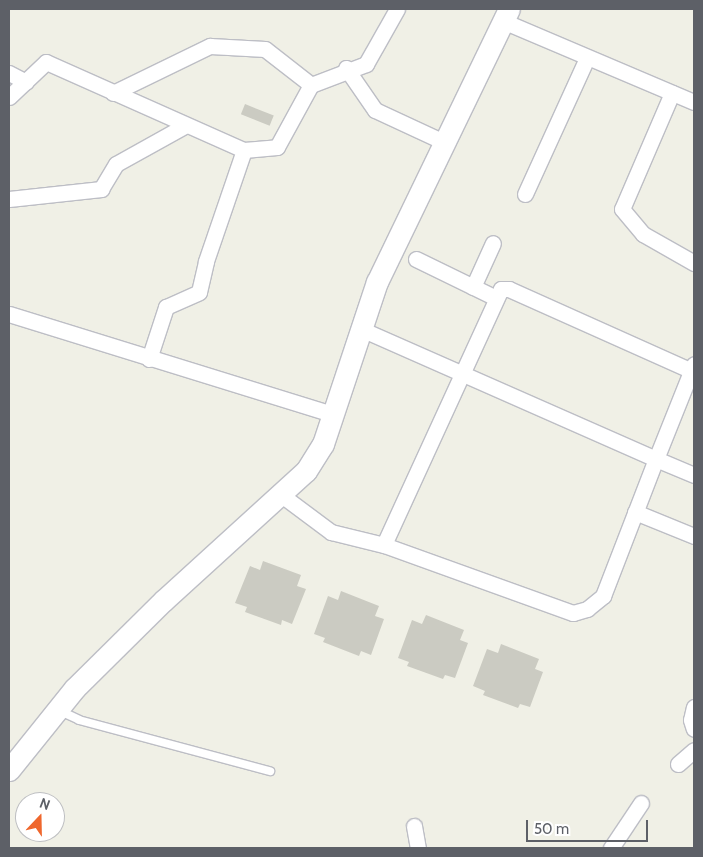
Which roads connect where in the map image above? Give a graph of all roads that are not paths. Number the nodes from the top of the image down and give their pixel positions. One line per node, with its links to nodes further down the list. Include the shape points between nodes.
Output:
1 (397, 9): 4 (street, via 366,64)
2 (506, 15): 3 (street); 13 (street)
3 (587, 58): 9 (street); 15 (street)
4 (346, 68): 7 (street); 13 (street, via 375,110)
5 (9, 73): 6 (street)
6 (26, 82): 8 (street, via 46,62); 10 (street)
7 (311, 84): 8 (street, via 265,49 210,46); 14 (street, via 277,147)
8 (113, 93): 12 (street)
9 (672, 93): 11 (street); 19 (street, via 622,209 644,234)
10 (9, 97)
11 (694, 102)
12 (186, 126): 14 (street); 16 (street, via 116,164 101,189)
13 (444, 142): 23 (street, via 377,282)
14 (244, 150): 24 (street, via 206,261 199,292 166,307)
15 (525, 194)
16 (9, 200)
17 (493, 243): 20 (street)
18 (416, 259): 20 (street)
19 (694, 263)
20 (473, 287): 21 (street)
21 (496, 298): 25 (street, via 501,289 509,289); 26 (street)
22 (9, 314): 24 (street)
23 (362, 329): 26 (street); 28 (street)
24 (149, 359): 28 (street)
25 (693, 368): 27 (street)
26 (462, 372): 29 (street); 34 (street)
27 (690, 389): 29 (street)
28 (333, 414): 31 (street, via 323,444 306,470)
29 (656, 459): 30 (street); 32 (street)
30 (694, 475)
31 (280, 494): 34 (street, via 331,532); 36 (street, via 163,601)
32 (635, 512): 33 (street); 34 (street, via 602,596 587,609 573,612)
33 (694, 536)
34 (384, 545)
35 (694, 707): 37 (street, via 691,720)
36 (58, 710): 40 (street); 41 (lane, via 79,720)
37 (694, 729)
38 (694, 750): 39 (street)
39 (678, 764)
40 (9, 770)
41 (270, 771)
42 (641, 803): 45 (street)
43 (414, 826): 44 (street)
44 (418, 848)
45 (611, 848)

